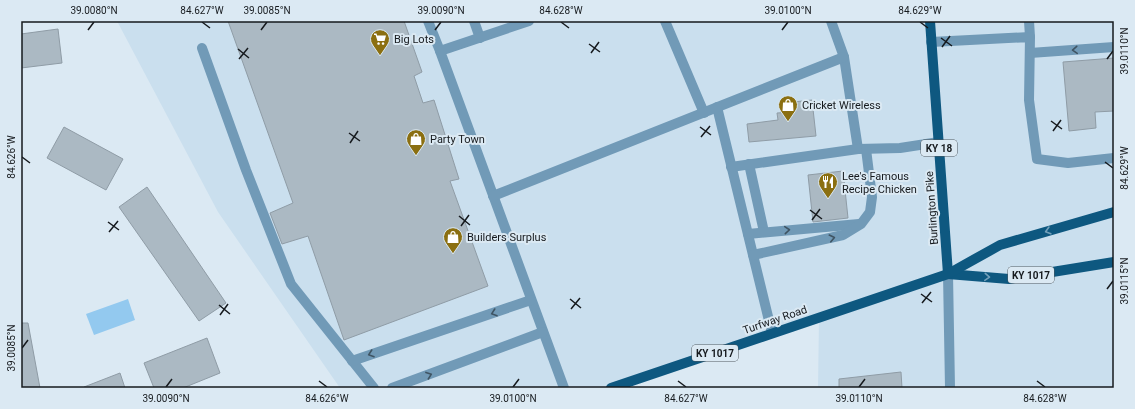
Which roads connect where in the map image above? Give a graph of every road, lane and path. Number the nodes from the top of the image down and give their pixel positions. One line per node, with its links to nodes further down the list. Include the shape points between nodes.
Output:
1 (428, 21): 13 (street)
2 (474, 21): 9 (street)
3 (529, 21): 9 (street)
4 (665, 21): 17 (street)
5 (831, 21): 15 (street)
6 (930, 21): 10 (main road, Burlington Pike / KY 18)
7 (1030, 21): 8 (street)
8 (1030, 37): 10 (street); 14 (street)
9 (480, 38): 13 (street)
10 (932, 42): 18 (main road, Burlington Pike / KY 18)
11 (1114, 46): 14 (street, one-way to 14)
12 (202, 48): 34 (street, via 291,284)
13 (440, 51): 23 (street)
14 (1030, 53): 20 (street, via 1029,100 1038,159 1068,162)
15 (844, 57): 16 (street); 19 (street)
16 (717, 107): 17 (street); 22 (street)
17 (704, 113): 23 (street)
18 (939, 142): 19 (street, via 900,148); 30 (main road, Burlington Pike / KY 18)
19 (862, 149): 21 (street); 25 (street, via 872,197 870,212)
20 (1114, 158)
21 (749, 164): 22 (street); 26 (street)
22 (731, 167): 27 (street)
23 (493, 196): 31 (street)
24 (1114, 212): 30 (main road, Turfway Road / KY 1017, one-way to 30, via 1000,245)
25 (861, 224): 26 (street, one-way to 25); 28 (street, one-way to 25, via 843,235)
26 (764, 232): 27 (street)
27 (748, 234): 28 (street)
28 (753, 255): 33 (street)
29 (1114, 262): 30 (main road, Turfway Road / KY 1017, one-way to 29, via 1008,279)
30 (948, 274): 33 (main road, Turfway Road / KY 1017); 39 (street)
31 (531, 300): 32 (street); 34 (street, one-way to 34)
32 (543, 332): 36 (street, one-way to 32); 37 (street)
33 (772, 334): 38 (main road, Turfway Road / KY 1017)
34 (352, 361): 35 (street)
35 (374, 388)
36 (392, 388)
37 (564, 388)
38 (611, 388)
39 (950, 388)

